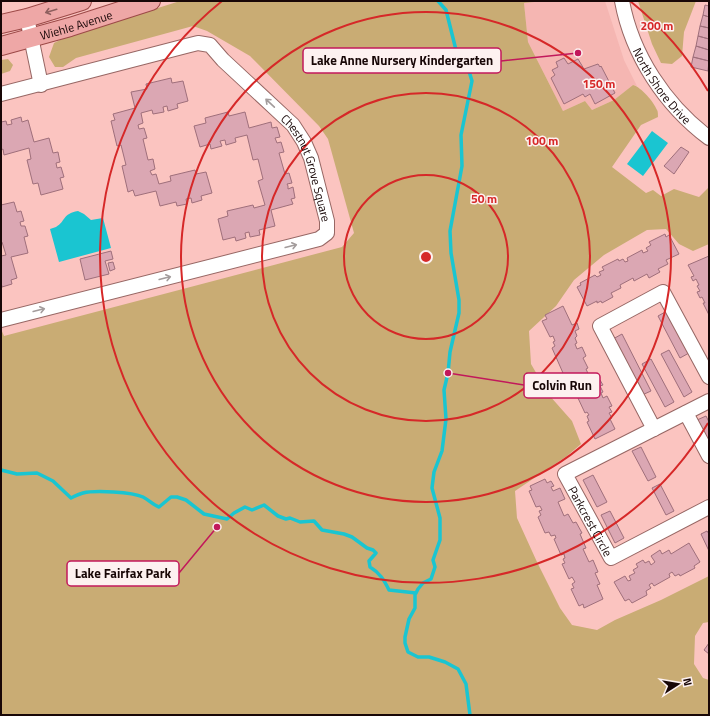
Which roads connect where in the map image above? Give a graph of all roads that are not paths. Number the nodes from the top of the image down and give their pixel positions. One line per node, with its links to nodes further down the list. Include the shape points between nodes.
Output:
1 (82, 1): 4 (main road, Wiehle Avenue, one-way to 4)
2 (151, 1): 6 (main road, Wiehle Avenue)
3 (622, 1): 10 (street, North Shore Drive, via 634,40 648,70 672,103)
4 (27, 18): 5 (main road, Wiehle Avenue); 6 (street)
5 (1, 24)
6 (31, 39): 7 (main road, Wiehle Avenue); 8 (street)
7 (1, 46)
8 (41, 85): 9 (street, Chestnut Grove Square); 11 (street, Chestnut Grove Square, one-way to 8, via 319,239 327,233 321,195 304,142 293,125 210,45 198,43)
9 (1, 94)
10 (709, 138)
11 (1, 320)
12 (709, 377): 15 (street, via 663,292 600,326)
13 (709, 401): 14 (street, Parkcrest Circle)
14 (686, 413): 15 (street, Parkcrest Circle); 16 (street)
15 (654, 429): 17 (street, Parkcrest Circle, via 566,474 611,558)
16 (709, 456)
17 (709, 507)

